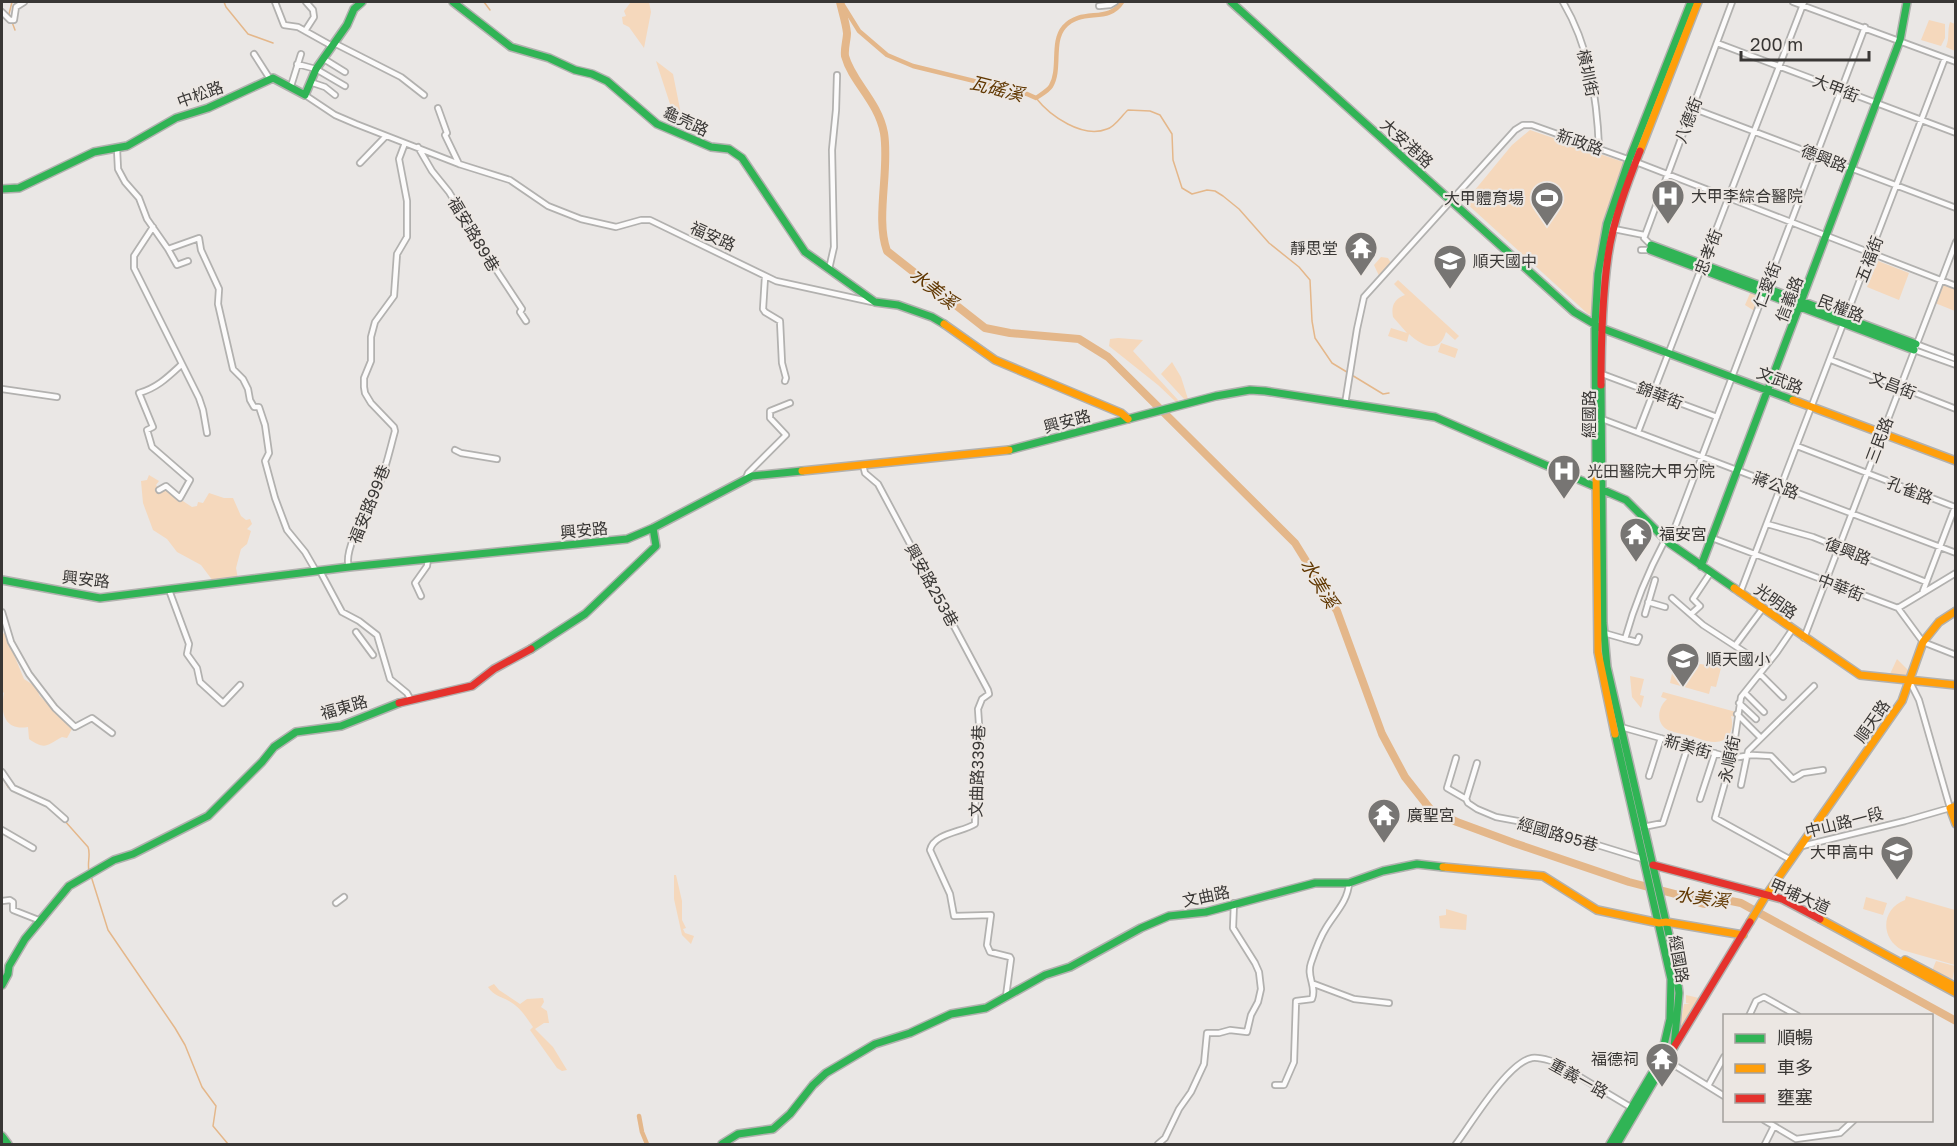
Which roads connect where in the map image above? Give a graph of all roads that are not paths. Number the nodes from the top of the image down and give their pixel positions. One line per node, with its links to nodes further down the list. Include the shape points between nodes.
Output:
1 (24, 2): 16 (street, via 16,7 14,20)
2 (275, 2): 18 (street, via 284,25)
3 (306, 2): 18 (street, via 314,17)
4 (362, 2): 21 (street)
5 (453, 2): 74 (street, 龜壳路, via 511,47 607,81 657,124 711,147 735,152 801,247)
6 (1115, 2): 15 (street)
7 (1231, 2): 60 (street, 大安港路)
8 (1563, 2): 49 (street, 橫圳街, via 1574,21 1590,72)
9 (1691, 2): 52 (street, 經國路)
10 (1698, 2): 52 (street, 經國路)
11 (1732, 2): 20 (street, 八德街)
12 (1793, 2): 14 (street)
13 (1906, 2): 19 (street, 信義路)
14 (1803, 3): 17 (street); 28 (street, 忠孝街)
15 (1099, 6)
16 (2, 12)
17 (1865, 27): 19 (street); 36 (street, 仁愛街)
18 (305, 31): 21 (street)
19 (1900, 40): 24 (street); 40 (street, 信義路)
20 (1717, 43): 28 (street, 大甲街); 42 (street, 八德街)
21 (333, 45): 25 (street); 39 (street, via 401,77)
22 (254, 54): 32 (street)
23 (301, 54): 27 (street)
24 (1945, 58): 26 (street); 43 (street, 五福街)
25 (324, 59): 29 (street); 30 (street)
26 (1956, 62)
27 (297, 64): 29 (street); 34 (street)
28 (1779, 66): 36 (street, 大甲街); 44 (street, 忠孝街)
29 (316, 69): 33 (street); 35 (street)
30 (345, 72)
31 (837, 75): 74 (street, via 832,150 834,247)
32 (270, 79): 34 (street, via 277,78); 50 (street, 中松路, via 208,108 176,118 137,142)
33 (310, 82): 37 (street); 38 (street)
34 (291, 86): 37 (street)
35 (345, 86)
36 (1841, 90): 40 (street, 大甲街); 51 (street, 仁愛街)
37 (305, 95): 46 (street, 福安路, via 335,115)
38 (335, 95)
39 (424, 95)
40 (1877, 103): 43 (street, 大甲街); 55 (street, 信義路)
41 (438, 108): 54 (street)
42 (1692, 108): 44 (street, 德興路); 56 (street, 八德街)
43 (1922, 120): 45 (street, 大甲街); 57 (street, 五福街)
44 (1754, 131): 51 (street, 德興路); 59 (street, 忠孝街)
45 (1956, 133)
46 (386, 136): 47 (street, 福安路); 53 (street)
47 (405, 143): 48 (street, 福安路); 134 (street, 福安路99巷, via 399,159 407,201 408,237 397,254 394,296 375,322 370,337 371,361 364,378 365,393 395,431 379,484 353,538)
48 (418, 147): 54 (street, 福安路); 81 (street, 福安路89巷)
49 (1599, 148): 52 (street, 新政路); 60 (street, 新政路, via 1523,125)
50 (117, 149): 58 (street, 中松路, via 94,152 19,188); 63 (street, via 118,169)
51 (1816, 155): 55 (street, 德興路); 62 (street, 仁愛街)
52 (1633, 161): 56 (street, 新政路); 64 (street, 經國路); 83 (street, 經國路, via 1601,249)
53 (360, 163)
54 (459, 164): 75 (street, 福安路, via 510,180 548,206 581,219 616,227 650,220)
55 (1853, 169): 57 (street, 德興路); 66 (street, 信義路)
56 (1667, 175): 59 (street, 新政路); 65 (street, 八德街)
57 (1897, 186): 61 (street, 德興路); 71 (street, 五福街)
58 (2, 189)
59 (1729, 198): 62 (street, 新政路); 73 (street, 忠孝街)
60 (1452, 200): 83 (street, 大安港路, via 1574,312); 99 (street, 新政路, via 1364,297)
61 (1956, 208)
62 (1791, 222): 66 (street, 新政路); 78 (street, 仁愛街)
63 (153, 227): 69 (street); 88 (street, via 134,256 134,268)
64 (1614, 229): 65 (street); 83 (street, 經國路)
65 (1644, 236): 68 (street)
66 (1827, 237): 71 (street, 新政路); 80 (street, 信義路)
67 (1956, 242): 76 (street, 三民路)
68 (1651, 248): 70 (street); 73 (street, 民權路)
69 (168, 249): 72 (street, via 177,266); 135 (street, via 199,238 219,289 218,304 233,369 248,389 254,407 259,407 265,425 269,453 265,461 275,498 290,535)
70 (1641, 250)
71 (1871, 254): 76 (street, 新政路); 82 (street, 五福街)
72 (188, 261)
73 (1702, 267): 78 (street, 民權路); 85 (street, 忠孝街)
74 (829, 269): 79 (street, 龜壳路)
75 (765, 277): 79 (street, 福安路); 92 (street, via 764,309 780,321)
76 (1941, 280): 77 (street, 新政路); 84 (street, 三民路)
77 (1956, 286)
78 (1765, 291): 80 (street, 民權路); 91 (street, 仁愛街)
79 (875, 302): 101 (street, 福安路, via 932,317 995,360)
80 (1802, 305): 82 (street, 民權路); 95 (street, 信義路)
81 (526, 321)
82 (1846, 321): 84 (street, 民權路); 87 (street, 五福街)
83 (1598, 326): 85 (street, 文武路); 90 (street, 經國路); 105 (street, 經國路)
84 (1915, 347): 86 (street, 民權路); 89 (street, 民權路); 93 (street, 三民路)
85 (1669, 353): 91 (street, 文武路); 96 (street, 忠孝街)
86 (1956, 359)
87 (1831, 360): 93 (street, 文昌街); 100 (street, 五福街)
88 (181, 365): 108 (street, via 203,410); 121 (street, via 160,384 139,393 153,427 147,430 152,447 190,480 180,498 166,486)
89 (1956, 365)
90 (1602, 374): 96 (street, 錦華街); 105 (street, 經國路)
91 (1733, 376): 95 (street, 文武路); 103 (street, 仁愛街)
92 (785, 381)
93 (1900, 387): 102 (street, 文昌街); 109 (street, 三民路)
94 (2, 389): 97 (street)
95 (1769, 390): 100 (street, 文武路); 116 (street, 信義路)
96 (1654, 392): 103 (street, 錦華街); 107 (street, 忠孝街)
97 (57, 397)
98 (790, 403): 118 (street, via 770,411 770,418 786,435)
99 (1345, 404): 104 (street, 興安路, via 1250,390); 120 (street, via 1435,417)
100 (1813, 407): 109 (street, 文武路); 110 (street, 五福街)
101 (1110, 408): 104 (street, 福安路); 106 (street, 福安路)
102 (1956, 409)
103 (1717, 417): 112 (street, 仁愛街)
104 (1128, 419): 106 (street, 興安路)
105 (1599, 419): 107 (street, 蔣公路); 120 (street, 經國路)
106 (1120, 421): 115 (street, 興安路, via 1006,451)
107 (1638, 432): 112 (street, 蔣公路)
108 (207, 433)
109 (1882, 433): 114 (street, 文武路); 117 (street, 三民路)
110 (1797, 446): 117 (street, 孔雀路); 119 (street, 五福街)
111 (455, 450): 113 (street)
112 (1702, 457): 116 (street, 蔣公路); 127 (street, 仁愛街)
113 (497, 459)
114 (1956, 461)
115 (863, 465): 118 (street, 興安路); 175 (street, 興安路253巷, via 878,484 988,690 989,694)
116 (1738, 470): 119 (street, 蔣公路); 126 (street, 信義路)
117 (1867, 473): 122 (street, 孔雀路); 123 (street, 三民路)
118 (746, 478): 125 (street, 興安路)
119 (1782, 487): 123 (street, 蔣公路); 124 (street, 五福街)
120 (1600, 488): 127 (street, 光明路, via 1626,500); 157 (street, 經國路); 179 (street, 經國路, via 1598,652)
121 (159, 490)
122 (1955, 506): 128 (street)
123 (1851, 514): 128 (street, 蔣公路); 129 (street, 三民路)
124 (1767, 524): 129 (street, 復興路); 131 (street, 五福街)
125 (653, 528): 132 (street, 興安路, via 598,543); 173 (street, 福東路, via 656,546 585,614 556,635 494,669 472,686)
126 (1712, 538): 131 (street, 中華街); 133 (street, 信義路)
127 (1667, 542): 133 (street, 光明路); 160 (street, 仁愛街, via 1648,572)
128 (1940, 547): 130 (street, 蔣公路); 141 (street)
129 (1838, 548): 140 (street, 三民路); 141 (street, 復興路)
130 (1956, 553)
131 (1755, 554): 140 (street, 中華街); 144 (street, 五福街)
132 (428, 559): 134 (street, 興安路); 145 (street, via 415,583)
133 (1701, 566): 136 (street, 光明路)
134 (349, 567): 135 (street, 興安路)
135 (318, 571): 142 (street, 興安路); 173 (street, via 342,612 377,635 390,679)
136 (1711, 572): 144 (street, 光明路); 154 (street, via 1693,599 1700,606)
137 (1956, 573): 143 (street)
138 (2, 580): 142 (street, 興安路, via 100,597)
139 (1655, 580): 147 (street)
140 (1826, 581): 150 (street, 中華街); 159 (street, 三民路)
141 (1926, 582): 143 (street)
142 (169, 590): 168 (street, via 189,644 187,654 197,668 200,682 223,703)
143 (1923, 591): 150 (street)
144 (1740, 593): 149 (street, 光明路)
145 (421, 596)
146 (1672, 598): 154 (street)
147 (1648, 602): 148 (street); 153 (street)
148 (1665, 608)
149 (1763, 608): 155 (street, 光明路); 162 (street)
150 (1898, 608): 161 (street)
151 (1956, 611): 161 (street, 順天路, via 1939,622)
152 (2, 612): 180 (street, via 19,658 55,708 75,727 93,718)
153 (1645, 614)
154 (1691, 614): 165 (street)
155 (1792, 630): 159 (street, 光明路); 165 (street, 永順街)
156 (357, 632): 164 (street)
157 (1604, 633): 160 (street); 179 (street, 經國路)
158 (1639, 637): 160 (street, via 1637,642)
159 (1804, 638): 167 (street, 光明路, via 1860,675)
160 (1625, 639)
161 (1923, 642): 163 (street); 167 (street, 順天路)
162 (1737, 643)
163 (1956, 655)
164 (373, 656)
165 (1766, 666): 166 (street, 永順街)
166 (1760, 674): 171 (street, 永順街); 172 (street)
167 (1909, 681): 169 (street, 光明路); 195 (street, via 1919,700); 200 (street, 順天路, via 1902,702)
168 (240, 685)
169 (1956, 685)
170 (1814, 686): 182 (street)
171 (1744, 693): 174 (street, 永順街); 176 (street)
172 (1783, 698)
173 (411, 700): 212 (street, 福東路, via 340,726 292,734 274,747 208,816 69,886)
174 (1739, 703): 177 (street, 永順街); 178 (street)
175 (978, 705): 220 (street, 文曲路339巷, via 975,825 952,832 933,843 930,850 950,894 954,916 991,915 988,949 1011,959)
176 (1764, 712)
177 (1737, 714): 182 (street); 186 (street, 永順街)
178 (1756, 719)
179 (1616, 727): 181 (street, 新美街); 198 (street, 經國路); 202 (street, 經國路)
180 (112, 733)
181 (1661, 738): 183 (street, 新美街); 191 (street)
182 (1761, 738): 185 (street)
183 (1688, 746): 184 (street, 新美街); 198 (street, via 1663,823)
184 (1715, 753): 186 (street, 新美街); 194 (street)
185 (1748, 756): 186 (street, 新美街); 189 (street, 新美街, via 1772,756 1792,779); 192 (street)
186 (1732, 758): 203 (street, 永順街, via 1715,818)
187 (1456, 759): 193 (street, 經國路95巷, via 1447,788)
188 (1477, 763): 193 (street)
189 (1823, 770)
190 (2, 772): 196 (street, via 14,788 48,804)
191 (1649, 776)
192 (1741, 784)
193 (1466, 798): 202 (street, 經國路95巷, via 1477,809 1496,817)
194 (1700, 799)
195 (1953, 807): 197 (street); 200 (street, 中山路一段)
196 (65, 819)
197 (1956, 824)
198 (1643, 827): 204 (street, 經國路)
199 (2, 830): 201 (street)
200 (1802, 846): 203 (street, 中山路一段)
201 (33, 848)
202 (1644, 859): 204 (street, 經國路95巷); 209 (street, 經國路)
203 (1791, 860): 207 (street, 中山路一段)
204 (1654, 869): 207 (street, 甲埔大道); 209 (street, 經國路)
205 (1349, 883): 211 (street, 文曲路, via 1315,883); 213 (street, 文曲路, via 1417,864 1543,876 1597,910); 216 (street, via 1344,902 1324,932 1310,966)
206 (344, 897): 210 (street)
207 (1765, 897): 214 (street, 甲埔大道, via 1782,899); 215 (street, 中山路一段)
208 (2, 901): 212 (street, via 10,900 14,910)
209 (1658, 902): 213 (street, 經國路)
210 (336, 903)
211 (1234, 903): 220 (street, 文曲路, via 1153,921 1070,967 1033,980); 237 (street, via 1233,928 1259,972 1258,1002 1247,1032 1208,1033 1204,1064)
212 (41, 921): 217 (street, 福東路, via 20,947)
213 (1662, 922): 215 (street, 文曲路); 224 (street, 經國路, via 1675,961 1679,993); 225 (street, 經國路, via 1672,992)
214 (1838, 928): 218 (street); 219 (street, 甲埔大道)
215 (1745, 931): 224 (street)
216 (1314, 984): 221 (street, via 1354,999); 227 (street, via 1312,999 1296,1001 1293,1068 1284,1085)
217 (2, 985)
218 (1956, 987)
219 (1956, 993)
220 (1005, 999): 236 (street, 文曲路, via 986,1008 951,1014 875,1044 826,1073 773,1129 738,1134)
221 (1389, 1003)
222 (1750, 1014): 223 (street, via 1756,1001 1764,997)
223 (1794, 1014)
224 (1674, 1047): 225 (street)
225 (1664, 1060): 228 (street); 230 (street); 240 (street)
226 (1723, 1060): 228 (street)
227 (1275, 1085)
228 (1708, 1086): 229 (street)
229 (1723, 1095)
230 (1632, 1108): 238 (street, 重義一路, via 1555,1062 1531,1058 1510,1070); 239 (street)
231 (1767, 1122): 233 (street)
232 (1852, 1122): 233 (street, via 1840,1133 1796,1139)
233 (1774, 1126): 241 (street)
234 (2, 1136): 235 (street)
235 (8, 1144)
236 (722, 1144)
237 (1158, 1144)
238 (1456, 1144)
239 (1610, 1144)
240 (1617, 1144)
241 (1765, 1144)

